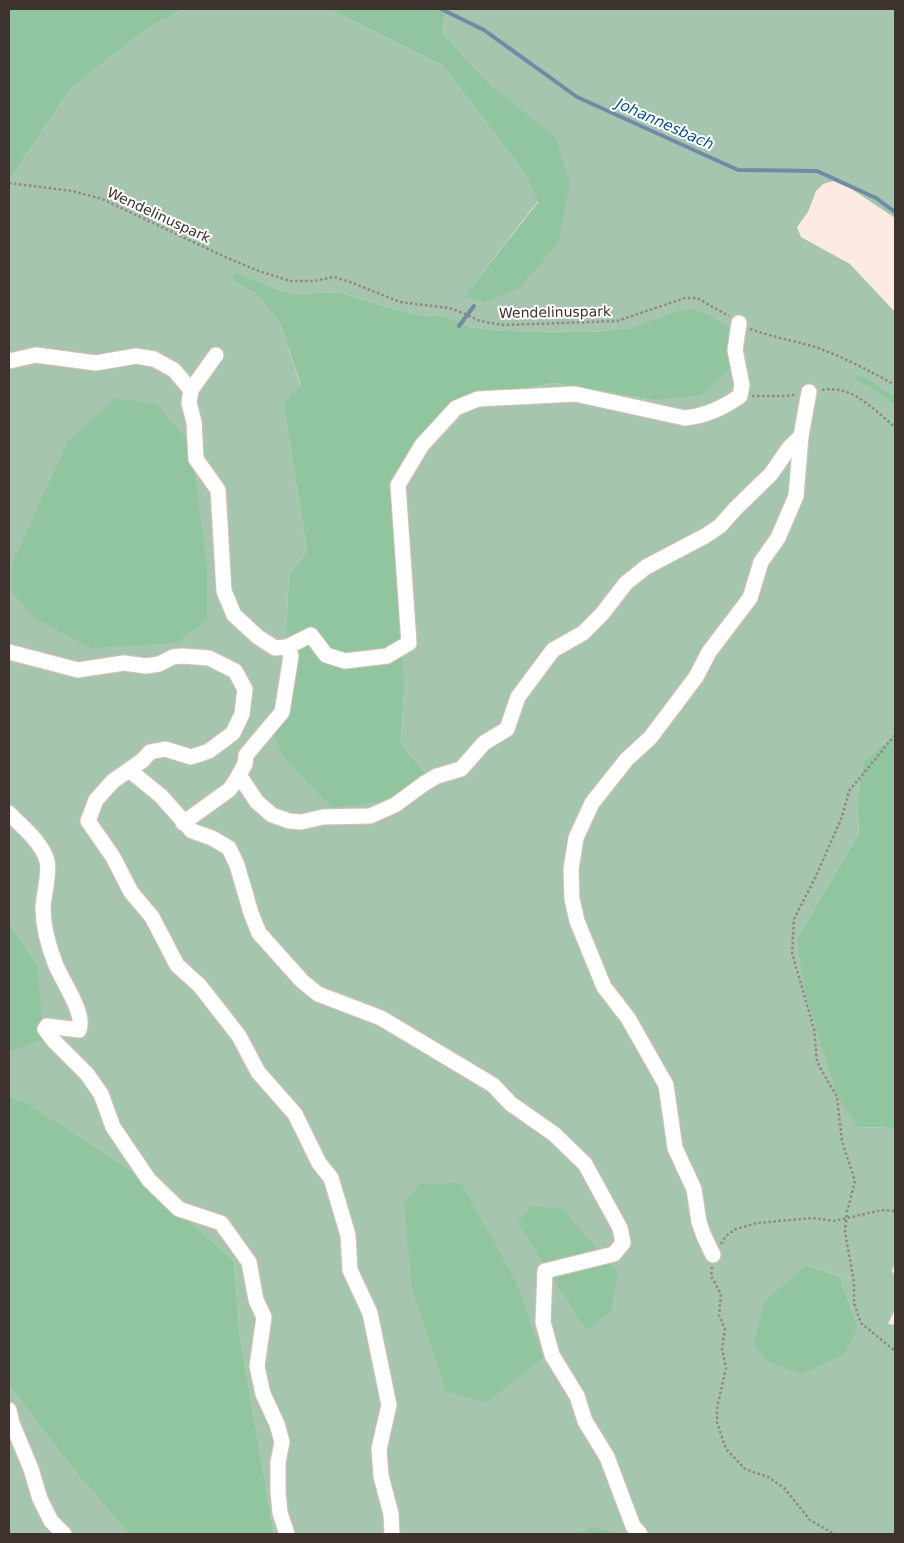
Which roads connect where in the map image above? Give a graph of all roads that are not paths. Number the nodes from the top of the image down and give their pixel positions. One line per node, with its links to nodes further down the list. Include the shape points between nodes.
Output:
1 (739, 322): 7 (lane, via 735,350 742,385 740,396 725,407 700,416 685,418 575,394 478,399 456,408 422,445 398,486 410,643 387,656 345,661 326,654 311,635)
2 (216, 355): 4 (lane)
3 (9, 361): 4 (lane, via 36,355 96,363 136,356 154,359 174,370)
4 (191, 390): 7 (lane, via 189,403 194,422 196,459 218,490 224,591 234,615 258,638 275,648)
5 (808, 392): 6 (lane)
6 (801, 436): 10 (lane, via 771,474 720,526 646,567 626,583 582,633 553,650 518,697 507,729 484,744 461,769 437,776 395,805 370,816 323,817 301,822 272,815 257,802 243,781); 13 (lane, via 796,496 778,538 761,562 750,598 650,738 627,758 592,803 576,838 571,869 577,921 604,987 628,1018 666,1085 675,1148 694,1189 699,1222)
7 (287, 648): 10 (lane, via 292,656 282,712 246,755)
8 (9, 652): 9 (lane, via 78,670 124,663 146,666 182,656 209,658 235,671 245,689 242,714 233,733 209,751 191,757 165,749 150,752)
9 (129, 770): 12 (lane, via 161,796); 17 (lane, via 113,781 96,800 88,821 113,856 131,892 152,917 177,965 200,986 239,1036 258,1072 295,1114 318,1163 331,1178 348,1235 350,1270 370,1313 389,1405 379,1449)
10 (235, 782): 12 (lane, via 229,790)
11 (9, 813): 16 (lane, via 40,846 47,862 43,907 45,928 55,964 81,1024 79,1030 47,1026 45,1029 97,1087 113,1127 148,1180 179,1209 220,1223 249,1262 256,1300 264,1317 257,1366 263,1394 282,1442 278,1491 280,1513)
12 (183, 823): 18 (lane, via 192,831 229,848 259,933 302,981 318,994 381,1018 493,1085 511,1104 554,1134 585,1164 620,1228 623,1243 614,1254 545,1271 543,1322 552,1355 577,1396 585,1421 607,1457 633,1526)
13 (713, 1255)
14 (9, 1410): 15 (lane, via 40,1499 50,1521)
15 (64, 1534)
16 (287, 1534)
17 (392, 1534)
18 (640, 1534)

